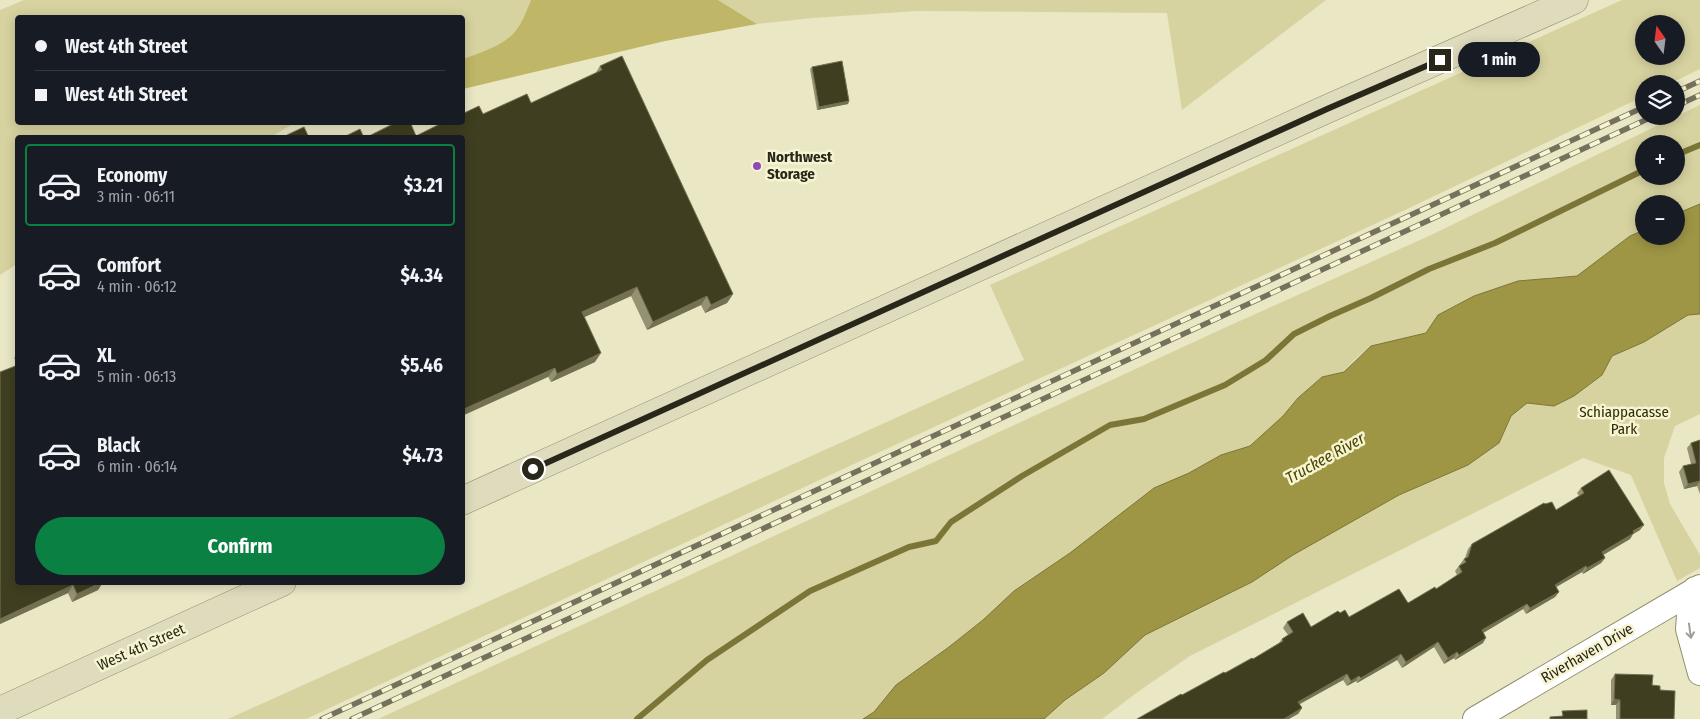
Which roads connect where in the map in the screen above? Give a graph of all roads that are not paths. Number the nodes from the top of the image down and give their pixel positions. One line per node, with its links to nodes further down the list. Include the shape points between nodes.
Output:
1 (1535, 0): 3 (main road)
2 (1574, 0): 3 (main road)
3 (1327, 109): 4 (main road)
4 (465, 500)
5 (275, 585): 8 (main road, West 4th Street)
6 (1698, 589): 7 (street, one-way to 7, via 1688,629); 9 (street, Riverhaven Drive)
7 (1700, 672)
8 (0, 710)
9 (1475, 719)

